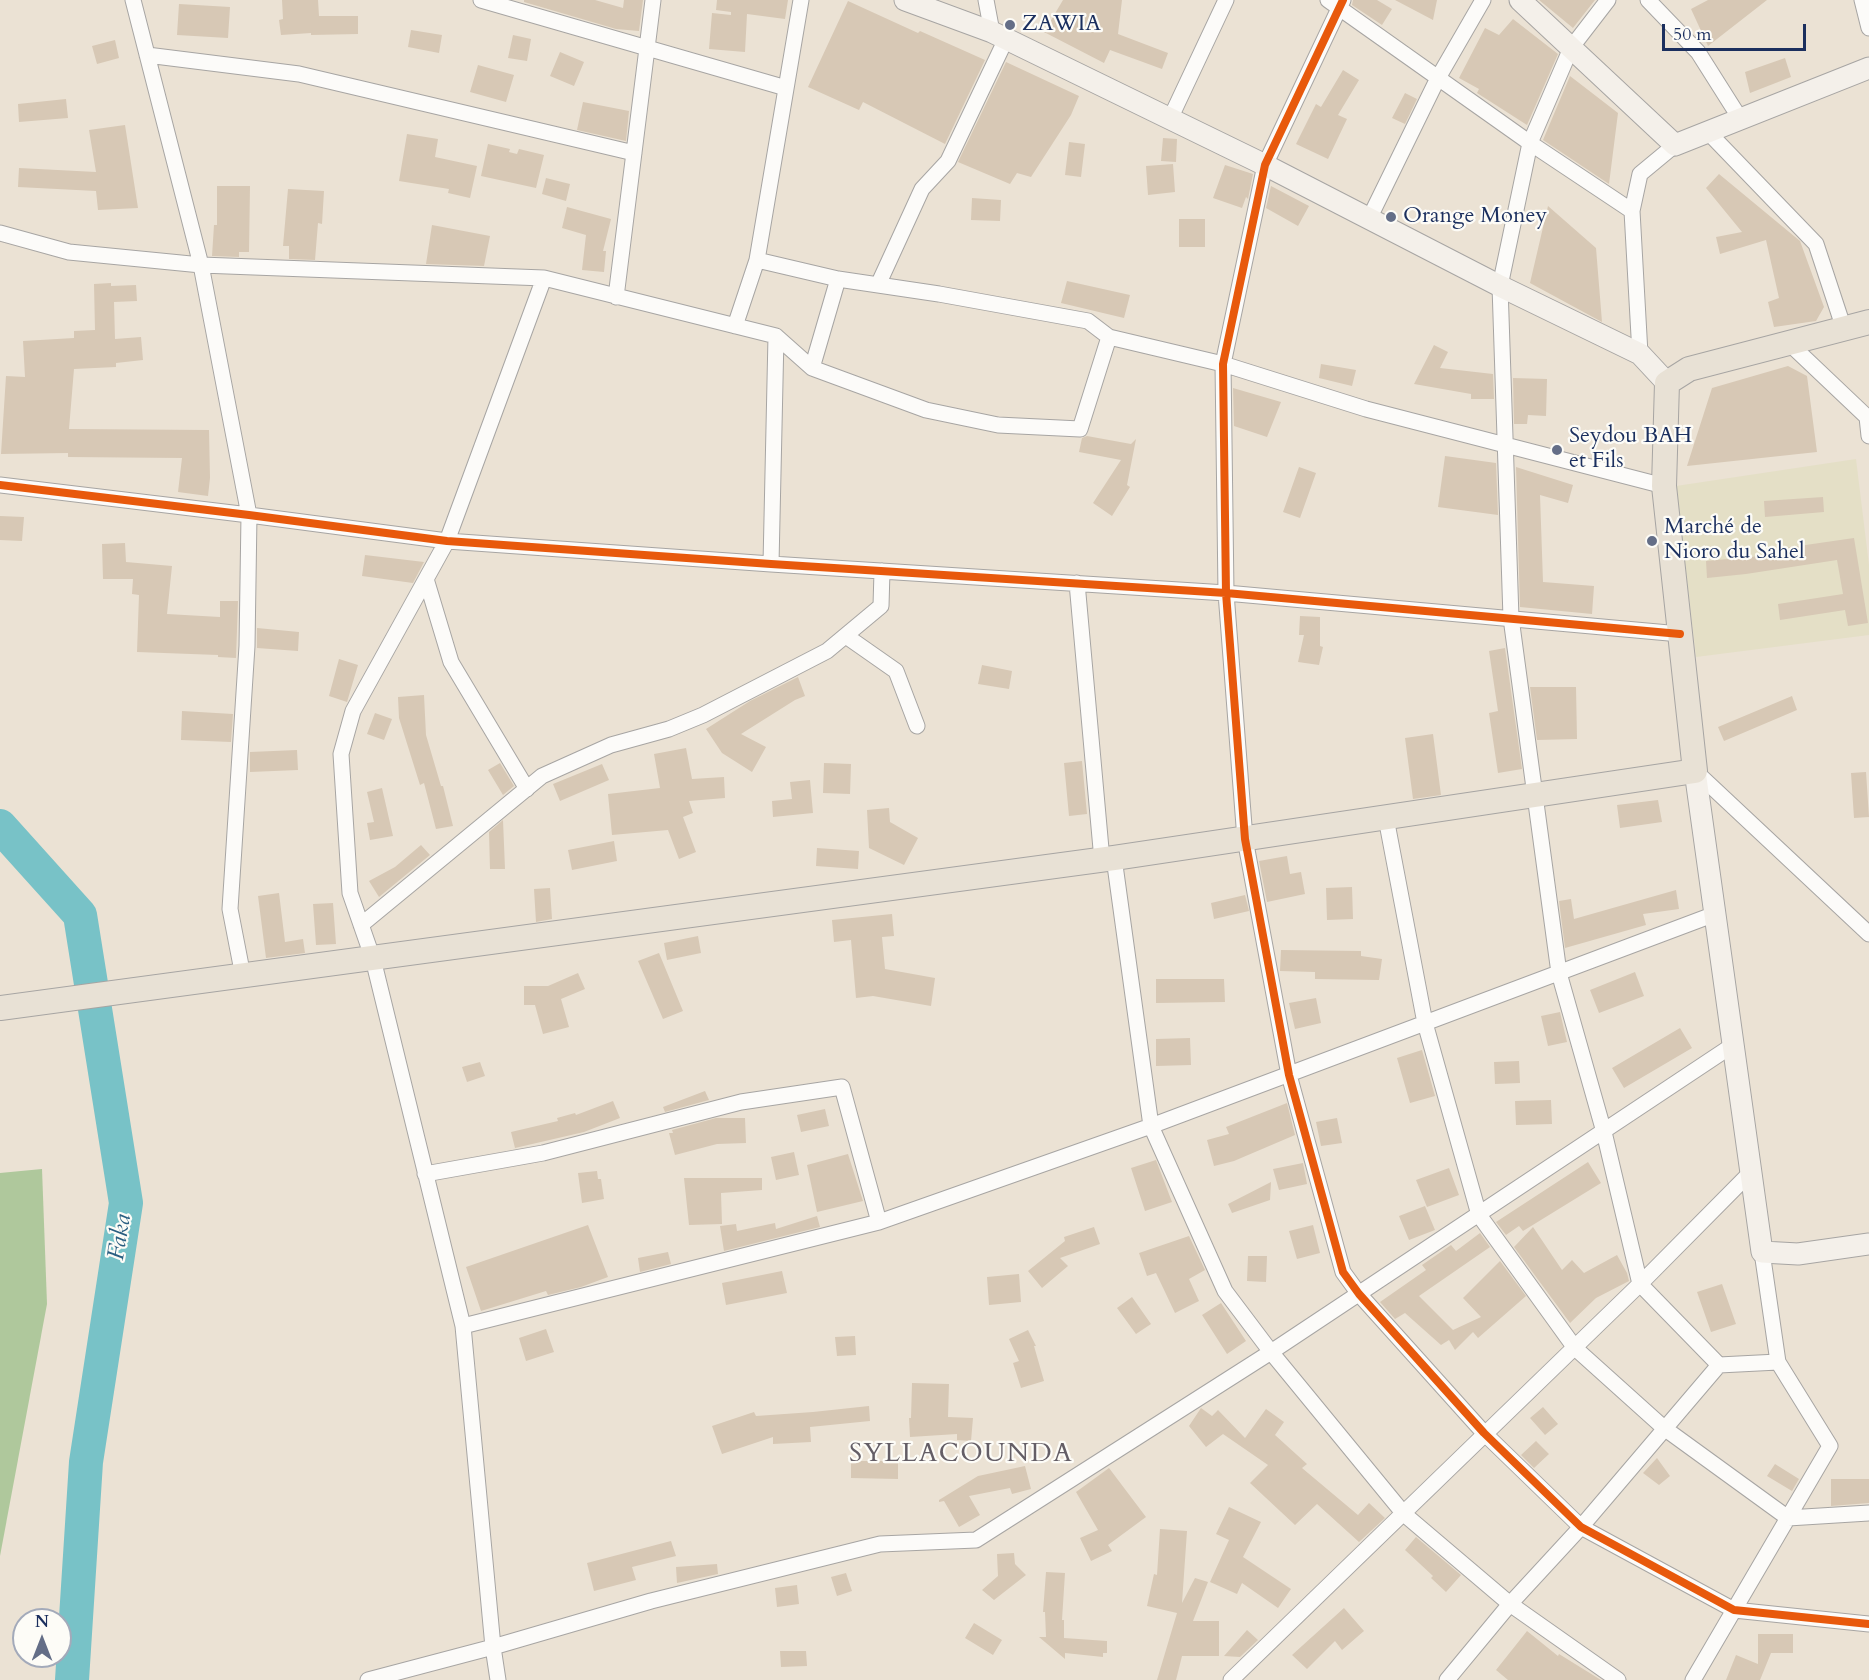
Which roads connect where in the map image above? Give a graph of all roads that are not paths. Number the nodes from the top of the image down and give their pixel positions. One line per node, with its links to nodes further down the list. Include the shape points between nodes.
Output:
1 (133, 0): 18 (street)
2 (481, 0): 17 (street)
3 (653, 0): 17 (street)
4 (801, 0): 21 (street)
5 (905, 0): 15 (street)
6 (986, 0): 15 (street)
7 (1226, 0): 22 (street)
8 (1483, 0): 20 (street)
9 (1520, 0): 16 (street)
10 (1608, 0): 16 (street)
11 (1648, 0): 23 (street, via 1698,52)
12 (1862, 0): 14 (street)
13 (1337, 3): 20 (street); 28 (street)
14 (1869, 28)
15 (999, 35): 22 (street); 36 (street, via 948,161 922,189)
16 (1571, 48): 25 (street); 26 (street)
17 (648, 49): 21 (street); 27 (street)
18 (147, 55): 27 (street, via 299,74); 33 (street)
19 (1869, 68): 23 (street)
20 (1438, 78): 25 (street); 30 (street)
21 (786, 88): 32 (street)
22 (1170, 118): 28 (street)
23 (1741, 120): 24 (street)
24 (1708, 132): 26 (street); 41 (street, via 1816,244)
25 (1530, 143): 29 (street); 37 (street)
26 (1675, 145): 29 (street, via 1640,174)
27 (634, 153): 38 (street)
28 (1265, 165): 30 (street); 46 (street)
29 (1632, 211): 45 (street)
30 (1369, 219): 37 (street)
31 (0, 233): 33 (street, via 69,252)
32 (757, 260): 35 (street); 40 (street)
33 (201, 265): 34 (street); 53 (street)
34 (544, 278): 38 (street); 54 (street)
35 (838, 279): 36 (street); 47 (street)
36 (878, 285): 43 (street, via 1088,321)
37 (1500, 286): 45 (street); 50 (street)
38 (616, 297): 40 (street)
39 (1869, 322): 41 (main road)
40 (735, 326): 42 (street)
41 (1844, 329): 44 (main road)
42 (776, 336): 47 (street); 55 (street)
43 (1109, 337): 46 (street); 47 (street, via 1080,429 998,425 926,410)
44 (1790, 344): 48 (main road, via 1689,369); 49 (street, via 1867,417)
45 (1640, 354): 48 (street)
46 (1223, 364): 50 (street, via 1366,409); 59 (street)
47 (812, 368)
48 (1667, 383): 52 (main road)
49 (1869, 436)
50 (1504, 444): 52 (street); 60 (street)
51 (0, 485): 53 (street)
52 (1664, 486): 61 (main road)
53 (249, 514): 54 (street); 75 (street, via 247,646 230,909)
54 (447, 541): 55 (street); 57 (street)
55 (771, 564): 56 (street)
56 (882, 571): 58 (street); 62 (street, via 881,606)
57 (426, 579): 65 (street, via 451,662); 71 (street, via 352,711 341,754 350,893)
58 (1077, 583): 59 (street); 69 (street)
59 (1226, 592): 60 (street); 68 (street)
60 (1511, 618): 61 (street); 66 (street)
61 (1680, 634): 64 (main road)
62 (846, 636): 63 (street, via 896,671); 65 (street, via 827,651 703,715 611,745 542,776)
63 (917, 726)
64 (1695, 771): 66 (main road); 70 (street); 72 (street)
65 (527, 789): 71 (street)
66 (1536, 795): 67 (main road); 74 (street)
67 (1386, 818): 68 (main road); 77 (street)
68 (1245, 839): 69 (main road); 79 (street)
69 (1108, 859): 73 (main road); 80 (street)
70 (1715, 914): 74 (street); 78 (street)
71 (361, 925): 73 (street)
72 (1869, 934)
73 (373, 958): 75 (main road); 83 (street)
74 (1559, 973): 77 (street); 81 (street)
75 (243, 976): 76 (main road)
76 (2, 1008)
77 (1425, 1023): 79 (street); 84 (street)
78 (1733, 1045): 81 (street); 82 (street)
79 (1289, 1075): 80 (street); 89 (street, via 1343,1272)
80 (1151, 1126): 85 (street); 92 (street, via 1225,1291)
81 (1604, 1132): 84 (street); 88 (street)
82 (1751, 1172): 87 (street); 88 (street)
83 (425, 1174): 85 (street, via 543,1153 741,1102 842,1087); 90 (street)
84 (1479, 1215): 89 (street); 91 (street)
85 (879, 1222): 90 (street)
86 (1869, 1244): 87 (street, via 1798,1254)
87 (1762, 1252): 93 (street)
88 (1640, 1284): 91 (street); 94 (street)
89 (1359, 1294): 92 (street); 96 (street)
90 (463, 1326): 104 (street)
91 (1575, 1348): 95 (street); 96 (street)
92 (1271, 1352): 98 (street); 104 (street, via 976,1540 880,1544 651,1601)
93 (1778, 1362): 94 (street); 99 (street, via 1830,1446)
94 (1719, 1365): 95 (street)
95 (1664, 1428): 99 (street); 100 (street)
96 (1484, 1433): 98 (street); 100 (street)
97 (1869, 1513): 99 (street)
98 (1404, 1514): 101 (street); 107 (street)
99 (1788, 1518): 102 (street)
100 (1581, 1527): 101 (street); 102 (street)
101 (1510, 1604): 108 (street); 109 (street)
102 (1734, 1610): 103 (street); 110 (street)
103 (1869, 1624)
104 (493, 1647): 105 (street); 106 (street)
105 (368, 1680)
106 (498, 1680)
107 (1231, 1680)
108 (1447, 1680)
109 (1618, 1680)
110 (1693, 1680)

